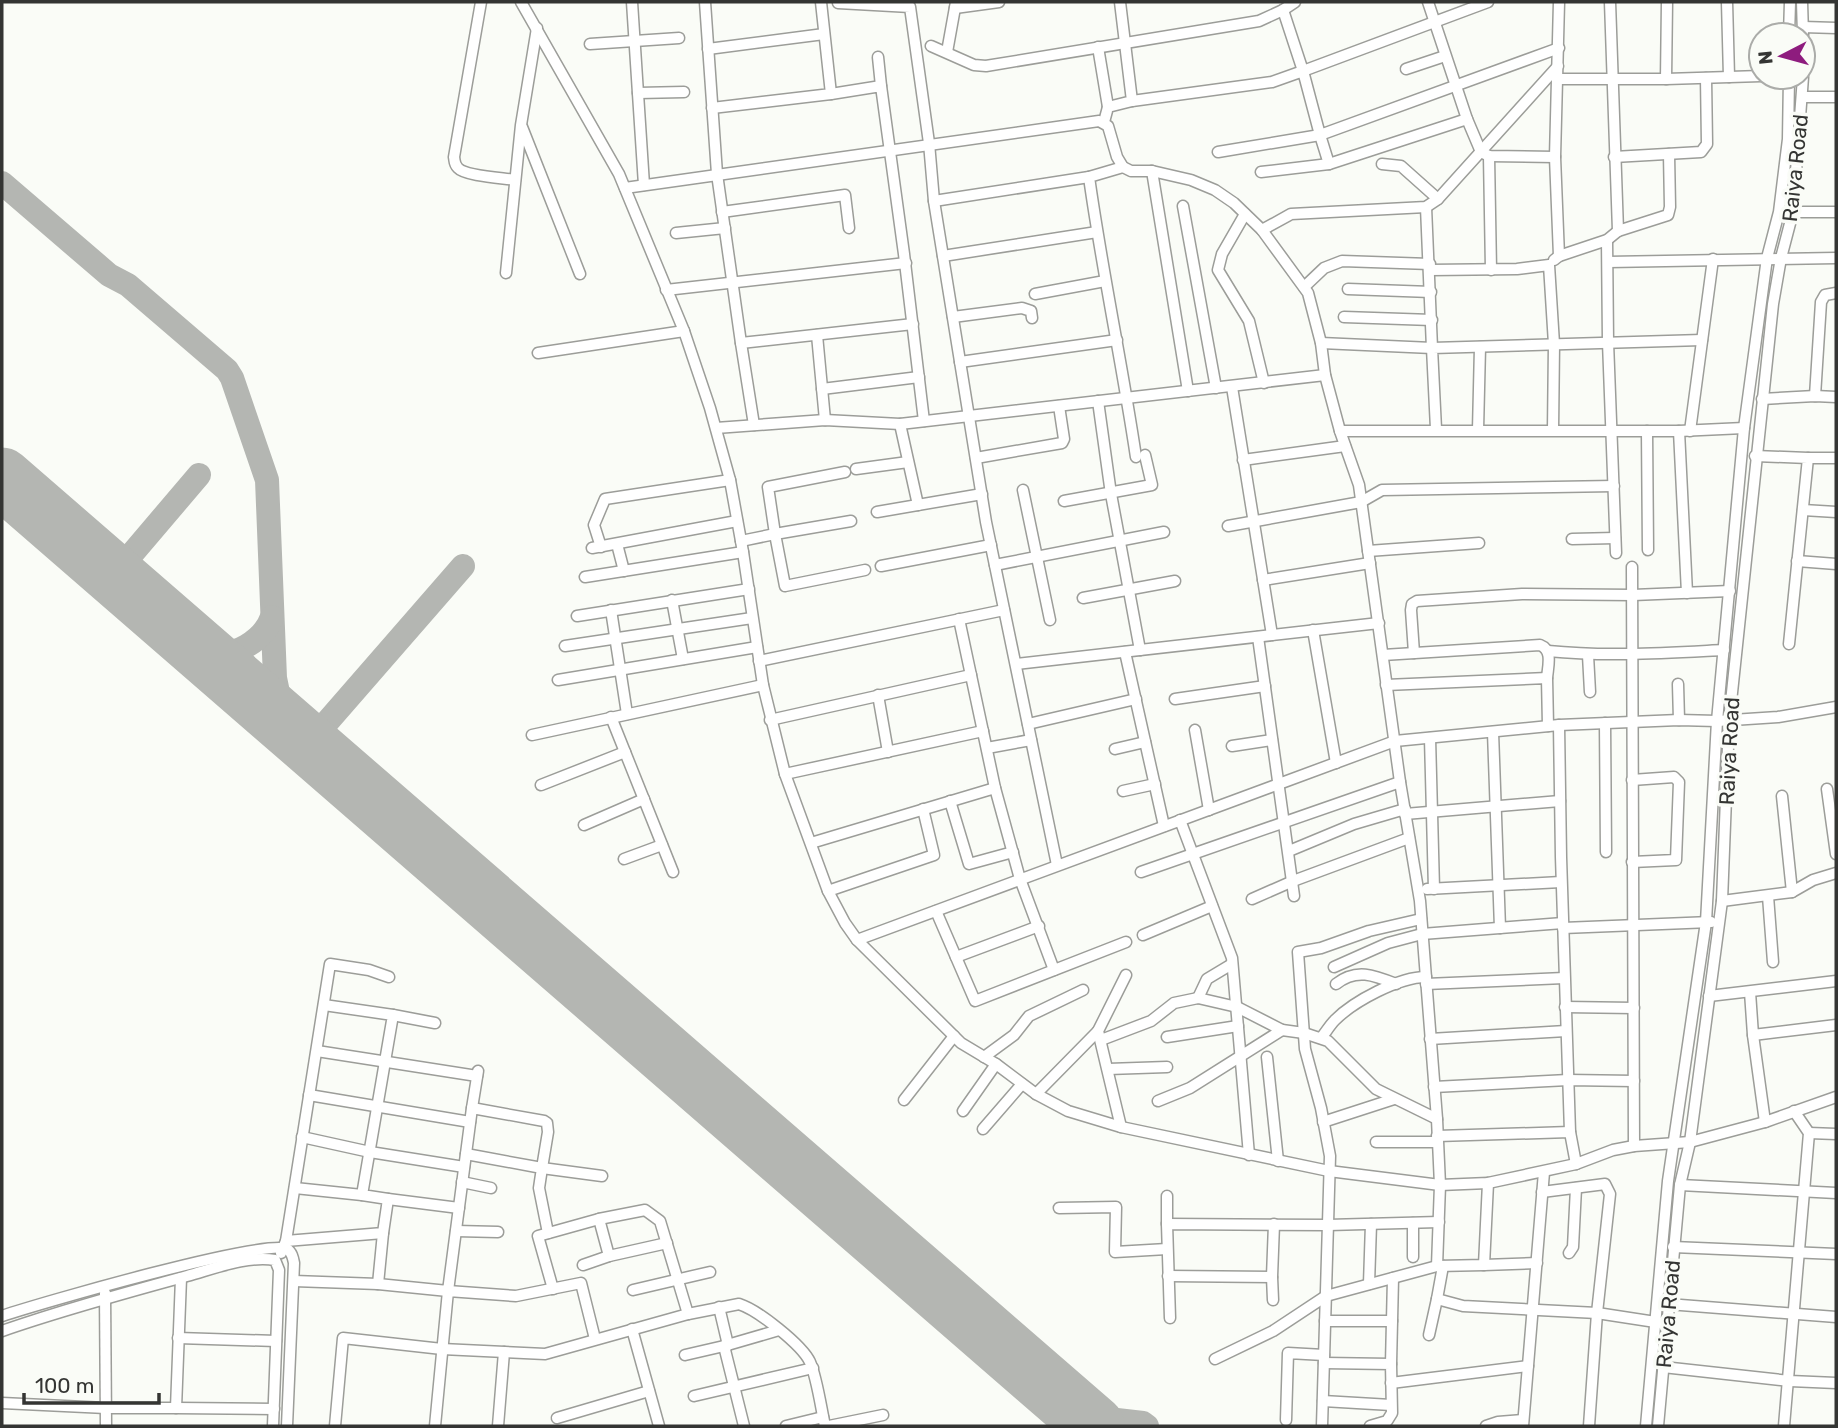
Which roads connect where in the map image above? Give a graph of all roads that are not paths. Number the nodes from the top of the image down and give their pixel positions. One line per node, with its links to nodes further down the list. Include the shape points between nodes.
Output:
1 (481, 2): 78 (street, via 455,165 470,173)
2 (521, 2): 24 (street)
3 (632, 2): 29 (street)
4 (705, 2): 35 (street)
5 (821, 2): 27 (street)
6 (999, 2): 19 (street)
7 (1120, 2): 30 (street)
8 (1295, 2): 20 (street)
9 (1428, 2): 21 (street)
10 (1488, 2): 21 (street)
11 (1559, 2): 34 (street)
12 (1610, 2): 44 (street)
13 (1667, 2): 47 (street)
14 (1727, 2): 42 (street)
15 (1790, 2): 22 (street)
16 (1802, 2): 23 (street)
17 (838, 3): 18 (street)
18 (910, 5): 64 (street)
19 (955, 5): 36 (street)
20 (1277, 8): 30 (street, via 1259,21); 41 (street)
21 (1433, 21): 37 (street); 41 (street)
22 (1789, 21)
23 (1803, 21)
24 (537, 28): 62 (street); 80 (street)
25 (1836, 28): 26 (street)
26 (1817, 30)
27 (824, 34): 35 (street); 54 (street)
28 (679, 38): 29 (street)
29 (635, 41): 31 (street); 53 (street)
30 (1125, 42): 33 (street); 57 (street)
31 (590, 44)
32 (931, 46): 36 (street)
33 (1098, 47): 36 (street, via 986,66); 58 (street)
34 (1559, 48): 39 (street); 49 (street)
35 (708, 50): 59 (street)
36 (947, 52)
37 (1445, 56): 40 (street); 49 (street)
38 (878, 57): 48 (street)
39 (1558, 66): 46 (street); 67 (street)
40 (1406, 69)
41 (1303, 71): 57 (street, via 1272,82); 63 (street)
42 (1729, 76): 43 (street); 45 (street)
43 (1747, 76)
44 (1612, 78): 46 (street); 47 (street); 70 (street)
45 (1706, 78): 47 (street); 68 (street, via 1705,149)
46 (1558, 79): 69 (street)
47 (1666, 79)
48 (881, 86): 54 (street); 65 (street)
49 (1455, 86): 60 (street); 63 (street)
50 (1789, 91): 98 (street, Raiya Road, via 1788,139)
51 (1803, 91): 55 (street, Raiya Road)
52 (684, 92): 53 (street)
53 (638, 93): 79 (street)
54 (831, 94): 59 (street)
55 (1803, 96): 56 (street); 86 (street, Raiya Road)
56 (1836, 97)
57 (1132, 101): 58 (street)
58 (1108, 107): 61 (street)
59 (712, 108): 76 (street)
60 (1467, 119): 67 (street); 71 (street)
61 (1104, 122): 64 (street); 73 (street)
62 (521, 125): 78 (street); 108 (street)
63 (1320, 135): 66 (street); 71 (street)
64 (929, 143): 65 (street); 82 (street)
65 (888, 149): 76 (street); 103 (street)
66 (1218, 152)
67 (1485, 154): 69 (street); 81 (street); 106 (street)
68 (1669, 154): 70 (street); 92 (street, via 1668,215)
69 (1555, 157): 97 (street)
70 (1614, 157): 92 (street)
71 (1329, 164): 75 (street)
72 (1382, 164): 81 (street, via 1401,166)
73 (1123, 167): 74 (street); 77 (street)
74 (1152, 171): 88 (street, via 1214,190); 140 (street)
75 (1261, 173)
76 (717, 174): 79 (street); 85 (street)
77 (1089, 177): 82 (street); 93 (street)
78 (515, 180): 107 (street)
79 (644, 185): 80 (street)
80 (625, 188): 113 (street)
81 (1438, 199): 84 (street)
82 (934, 201): 96 (street)
83 (1183, 206): 138 (street)
84 (1426, 207): 91 (street, via 1291,214); 105 (street)
85 (722, 212): 89 (street); 90 (street, via 845,195)
86 (1793, 212): 87 (street); 99 (street, Raiya Road)
87 (1836, 212)
88 (1245, 214): 91 (street); 136 (street, via 1218,270 1249,321)
89 (725, 228): 94 (street); 110 (street)
90 (849, 228)
91 (1262, 230): 111 (street)
92 (1618, 231): 95 (street)
93 (1097, 232): 96 (street); 109 (street)
94 (676, 233)
95 (1607, 240): 97 (street); 102 (street)
96 (943, 256): 117 (street)
97 (1559, 256): 104 (street)
98 (1767, 258): 99 (street); 101 (street); 153 (street, Raiya Road)
99 (1781, 258): 100 (street); 144 (street, Raiya Road)
100 (1836, 258)
101 (1713, 259): 102 (street); 125 (street)
102 (1608, 262): 126 (street)
103 (906, 264): 110 (street); 121 (street)
104 (1549, 265): 106 (street); 129 (street)
105 (1430, 267): 106 (street); 111 (street, via 1342,261 1324,268); 114 (street)
106 (1491, 270)
107 (506, 273)
108 (580, 274)
109 (1105, 281): 116 (street); 124 (street)
110 (733, 284): 113 (street); 127 (street)
111 (1304, 287): 128 (street)
112 (1348, 289): 114 (street)
113 (666, 290): 122 (street)
114 (1432, 292): 120 (street)
115 (1836, 293): 141 (street, via 1825,295 1821,302)
116 (1035, 294)
117 (953, 317): 119 (street, via 1022,308 1031,311); 133 (street)
118 (1344, 317): 120 (street)
119 (1032, 318)
120 (1432, 320): 131 (street)
121 (913, 324): 123 (street); 135 (street)
122 (684, 331): 132 (street); 152 (street)
123 (817, 335): 127 (street); 139 (street)
124 (1117, 340): 133 (street); 142 (street)
125 (1702, 340): 126 (street); 160 (street)
126 (1608, 342): 129 (street); 158 (street)
127 (741, 343): 151 (street)
128 (1321, 343): 131 (street); 134 (street)
129 (1554, 344): 130 (street); 156 (street)
130 (1480, 347): 131 (street); 155 (street)
131 (1432, 348): 154 (street)
132 (538, 353)
133 (960, 362): 147 (street)
134 (1325, 375): 136 (street); 157 (street)
135 (919, 377): 139 (street); 149 (street)
136 (1264, 383): 137 (street)
137 (1232, 387): 138 (street); 166 (street)
138 (1216, 388): 140 (street)
139 (822, 389): 148 (street)
140 (1188, 391): 142 (street)
141 (1815, 396): 143 (street); 144 (street)
142 (1127, 397): 145 (street); 172 (street, via 1152,485)
143 (1836, 397)
144 (1762, 399): 162 (street, Raiya Road)
145 (1098, 401): 146 (street); 172 (street)
146 (1059, 406): 147 (street); 163 (street, via 1062,443)
147 (969, 416): 149 (street); 163 (street)
148 (825, 420): 150 (street); 151 (street)
149 (924, 421): 150 (street)
150 (900, 424): 167 (street)
151 (754, 425): 152 (street)
152 (716, 428): 168 (street)
153 (1744, 428): 160 (street); 209 (street, Raiya Road)
154 (1436, 429): 155 (street); 157 (street)
155 (1478, 430): 156 (street)
156 (1553, 430): 158 (street)
157 (1340, 431): 161 (street)
158 (1612, 431): 159 (street); 169 (street)
159 (1647, 431): 160 (street); 192 (street)
160 (1684, 431): 210 (street)
161 (1345, 446): 166 (street); 174 (street)
162 (1755, 456): 164 (street); 257 (street, Raiya Road)
163 (976, 458): 171 (street)
164 (1808, 458): 165 (street); 176 (street)
165 (1836, 458)
166 (1243, 460): 181 (street)
167 (908, 462): 175 (street); 184 (street, via 768,487)
168 (730, 480): 179 (street); 190 (street, via 605,499 594,525 597,548)
169 (1614, 486): 174 (street, via 1382,490); 185 (street)
170 (1023, 490): 195 (street)
171 (982, 494): 175 (street); 191 (street)
172 (1111, 494): 173 (street); 188 (street)
173 (1064, 501)
174 (1361, 502): 181 (street); 196 (street)
175 (918, 505): 177 (street)
176 (1803, 510): 178 (street); 197 (street)
177 (877, 512)
178 (1836, 512)
179 (737, 521): 187 (street); 190 (street)
180 (851, 521): 184 (street)
181 (1253, 522): 182 (street); 205 (street)
182 (1228, 526)
183 (1164, 532): 188 (street)
184 (775, 534): 187 (street); 202 (street, via 785,586)
185 (1615, 538): 186 (street); 194 (street)
186 (1572, 539)
187 (741, 541): 193 (street)
188 (1120, 542): 195 (street); 208 (street)
189 (1479, 543): 196 (street)
190 (617, 544): 203 (street)
191 (991, 545): 199 (street); 200 (street)
192 (1648, 550)
193 (744, 552): 203 (street); 207 (street)
194 (1616, 553)
195 (1037, 557): 199 (street); 219 (street)
196 (1369, 557): 205 (street); 220 (street)
197 (1797, 561): 198 (street); 226 (street)
198 (1836, 564)
199 (995, 565): 215 (street)
200 (881, 566)
201 (1632, 567): 211 (street)
202 (866, 570)
203 (624, 571): 204 (street)
204 (585, 577)
205 (1263, 580): 223 (street)
206 (1175, 581): 208 (street)
207 (749, 589): 213 (street); 217 (street)
208 (1129, 590): 212 (street); 229 (street)
209 (1730, 591): 210 (street); 230 (street, Raiya Road)
210 (1686, 593): 211 (street)
211 (1633, 595): 233 (street, via 1522,594 1417,601 1410,610); 236 (street)
212 (1083, 598)
213 (672, 600): 214 (street); 221 (street)
214 (611, 610): 216 (street); 225 (street)
215 (1004, 610): 218 (street); 239 (street)
216 (577, 616)
217 (752, 618): 221 (street); 228 (street)
218 (959, 619): 238 (street); 241 (street)
219 (1050, 620)
220 (1379, 623): 222 (street); 234 (street)
221 (677, 629): 225 (street); 237 (street)
222 (1313, 630): 223 (street); 276 (street)
223 (1272, 635): 224 (street)
224 (1258, 637): 229 (street); 247 (street)
225 (615, 638): 227 (street); 240 (street)
226 (1789, 644)
227 (565, 646)
228 (757, 647): 237 (street); 238 (street)
229 (1140, 650): 231 (street)
230 (1724, 650): 236 (street); 257 (street, Raiya Road)
231 (1125, 652): 239 (street); 250 (street)
232 (1548, 652): 233 (street, via 1539,645); 235 (street); 242 (street)
233 (1414, 653): 234 (street)
234 (1383, 655): 246 (street)
235 (1588, 655): 236 (street); 248 (street)
236 (1632, 655): 258 (street)
237 (683, 659): 240 (street)
238 (759, 661): 245 (street)
239 (1016, 664): 260 (street)
240 (619, 669): 243 (street); 253 (street)
241 (971, 675): 249 (street); 263 (street)
242 (1547, 678): 246 (street); 261 (street)
243 (558, 680)
244 (1678, 684): 256 (street)
245 (763, 685): 253 (street); 255 (street)
246 (1387, 685): 269 (street)
247 (1265, 686): 251 (street); 268 (street)
248 (1590, 692)
249 (878, 695): 255 (street); 275 (street)
250 (1136, 699): 260 (street); 270 (street)
251 (1175, 699)
252 (1836, 710): 257 (street)
253 (627, 714): 254 (street)
254 (611, 717): 265 (street); 274 (street)
255 (770, 720): 277 (street)
256 (1679, 720): 257 (street); 258 (street)
257 (1723, 721): 324 (street, Raiya Road); 328 (street, Raiya Road)
258 (1631, 722): 259 (street); 278 (street)
259 (1605, 723): 261 (street); 304 (street)
260 (1028, 724): 267 (street)
261 (1554, 726): 264 (street); 289 (street)
262 (1195, 730): 292 (street)
263 (983, 731): 272 (street); 275 (street)
264 (1493, 732): 266 (street); 290 (street)
265 (532, 735)
266 (1430, 738): 269 (street); 293 (street)
267 (1031, 740): 272 (street); 309 (street)
268 (1272, 740): 271 (street); 281 (street)
269 (1395, 741): 276 (street); 279 (street)
270 (1145, 742): 273 (street); 280 (street)
271 (1232, 746)
272 (987, 748): 283 (street)
273 (1115, 749)
274 (625, 752): 282 (street); 287 (street)
275 (888, 752): 277 (street)
276 (1336, 763): 281 (street)
277 (785, 774): 300 (street)
278 (1632, 780): 308 (street); 308 (street, via 1674,777 1679,782 1676,860)
279 (1400, 782): 294 (street); 296 (street)
280 (1155, 784): 285 (street); 298 (street)
281 (1278, 784): 292 (street); 296 (street)
282 (541, 785)
283 (995, 788): 288 (street); 303 (street)
284 (1827, 789): 305 (street)
285 (1124, 790)
286 (1782, 796): 320 (street)
287 (644, 799): 297 (street); 301 (street)
288 (950, 801): 291 (street); 303 (street, via 969,864)
289 (1560, 801): 290 (street); 315 (street)
290 (1495, 806): 293 (street); 316 (street)
291 (923, 809): 300 (street); 319 (street, via 934,855)
292 (1209, 810): 295 (street)
293 (1432, 811): 294 (street); 317 (street)
294 (1405, 812): 299 (street); 302 (street, via 1354,824)
295 (1180, 820): 298 (street); 306 (street)
296 (1284, 823): 302 (street); 306 (street)
297 (584, 825)
298 (1164, 826): 309 (street)
299 (1409, 838): 314 (street); 318 (street)
300 (811, 843): 319 (street)
301 (662, 845): 307 (street); 311 (street)
302 (1289, 851): 314 (street)
303 (1013, 852): 313 (street)
304 (1605, 852)
305 (1836, 854)
306 (1193, 856): 310 (street); 325 (street)
307 (624, 859)
308 (1632, 862): 330 (street)
309 (1058, 865): 313 (street)
310 (1141, 872)
311 (673, 873)
312 (1836, 873): 320 (street)
313 (1020, 879): 326 (street); 331 (street)
314 (1293, 881): 321 (street); 323 (street)
315 (1561, 882): 316 (street); 332 (street)
316 (1499, 887): 317 (street); 333 (street)
317 (1434, 889): 318 (street)
318 (1418, 890): 327 (street)
319 (828, 891): 336 (street)
320 (1792, 892): 322 (street)
321 (1294, 896)
322 (1768, 896): 324 (street); 339 (street)
323 (1252, 899)
324 (1722, 901): 329 (street, Raiya Road)
325 (1212, 906): 334 (street); 340 (street)
326 (936, 911): 336 (street); 338 (street)
327 (1421, 919): 335 (street); 364 (street, via 1298,952)
328 (1706, 922): 329 (street); 330 (street); 406 (street, Raiya Road)
329 (1719, 922): 352 (street, Raiya Road)
330 (1633, 925): 332 (street); 357 (street)
331 (1039, 926): 338 (street); 342 (street)
332 (1563, 926): 333 (street); 345 (street)
333 (1500, 928): 335 (street)
334 (1143, 934)
335 (1422, 934): 341 (street, via 1388,943); 346 (street)
336 (857, 940): 367 (street)
337 (1126, 942): 342 (street)
338 (956, 957): 342 (street, via 975,1001)
339 (1773, 962)
340 (1232, 964): 353 (street, via 1207,979); 355 (street)
341 (1334, 967)
342 (1054, 970)
343 (1126, 975): 365 (street)
344 (389, 976): 354 (street, via 330,964)
345 (1564, 978): 346 (street); 356 (street)
346 (1426, 981): 349 (street, via 1413,977); 370 (street)
347 (1836, 981): 351 (street)
348 (1336, 984): 349 (street, via 1346,975 1362,974)
349 (1396, 984): 369 (street, via 1349,1009)
350 (1083, 990): 372 (street, via 1029,1016 1014,1035)
351 (1750, 992): 352 (street); 366 (street)
352 (1709, 996): 405 (street, Raiya Road)
353 (1198, 998): 355 (street); 365 (street, via 1174,1003 1151,1021)
354 (324, 1005): 358 (street); 371 (street)
355 (1237, 1007): 361 (street); 362 (street)
356 (1565, 1007): 357 (street); 363 (street)
357 (1634, 1008): 380 (street)
358 (393, 1015): 359 (street); 375 (street)
359 (435, 1023)
360 (1836, 1025): 366 (street)
361 (1238, 1026): 368 (street); 373 (street)
362 (1282, 1030): 364 (street); 373 (street)
363 (1566, 1031): 370 (street); 379 (street)
364 (1304, 1033): 369 (street); 395 (street)
365 (1099, 1035): 378 (street); 383 (street)
366 (1753, 1035): 396 (street)
367 (954, 1036): 372 (street); 387 (street)
368 (1167, 1037)
369 (1321, 1038): 386 (street, via 1376,1089)
370 (1430, 1039): 382 (street)
371 (317, 1051): 375 (street); 384 (street)
372 (984, 1057): 376 (street)
373 (1240, 1057): 388 (street, via 1190,1088); 410 (street)
374 (1267, 1057): 411 (street)
375 (385, 1061): 389 (street); 390 (street, via 478,1073)
376 (996, 1064): 381 (street); 391 (street)
377 (1167, 1067): 378 (street)
378 (1108, 1069): 397 (street)
379 (1568, 1080): 380 (street); 382 (street); 399 (street)
380 (1634, 1081): 407 (street)
381 (1021, 1084): 383 (street); 398 (street)
382 (1434, 1087): 393 (street)
383 (1036, 1094): 397 (street, via 1079,1115)
384 (309, 1095): 389 (street); 402 (street)
385 (1836, 1097): 392 (street)
386 (1394, 1099): 393 (street); 395 (street)
387 (904, 1100)
388 (1158, 1101)
389 (377, 1107): 394 (street); 408 (street)
390 (472, 1108): 394 (street); 414 (street, via 547,1123)
391 (963, 1111)
392 (1794, 1111): 396 (street); 400 (street)
393 (1437, 1119): 403 (street)
394 (470, 1122): 409 (street)
395 (1323, 1122): 415 (street)
396 (1765, 1122): 405 (street)
397 (1121, 1126): 410 (street)
398 (983, 1129)
399 (1570, 1132): 403 (street); 412 (street)
400 (1809, 1133): 401 (street); 425 (street)
401 (1836, 1134)
402 (302, 1137): 408 (street); 422 (street)
403 (1437, 1139): 404 (street); 420 (street)
404 (1376, 1142)
405 (1690, 1142): 406 (street); 421 (street, Raiya Road)
406 (1674, 1143): 407 (street); 485 (street, Raiya Road, via 1661,1246)
407 (1634, 1146): 412 (street)
408 (370, 1152): 413 (street); 428 (street)
409 (466, 1154): 413 (street); 414 (street)
410 (1249, 1154): 411 (street)
411 (1278, 1161): 415 (street)
412 (1576, 1164): 416 (street)
413 (464, 1167): 418 (street)
414 (542, 1168): 417 (street); 443 (street, via 539,1188)
415 (1329, 1171): 420 (street); 439 (street)
416 (1544, 1172): 419 (street); 426 (street)
417 (602, 1176)
418 (462, 1182): 423 (street); 431 (street)
419 (1488, 1183): 420 (street); 456 (street)
420 (1440, 1185): 434 (street)
421 (1680, 1185): 425 (street); 446 (street, Raiya Road)
422 (295, 1188): 428 (street); 445 (street)
423 (491, 1188)
424 (1576, 1188): 426 (street); 449 (street); 477 (street, via 1605,1184 1609,1188)
425 (1805, 1191): 427 (street); 448 (street)
426 (1542, 1192): 454 (street)
427 (1836, 1193)
428 (362, 1195): 430 (street)
429 (1167, 1196): 436 (street)
430 (388, 1199): 431 (street); 442 (street)
431 (459, 1208): 440 (street)
432 (1059, 1208): 447 (street, via 1116,1207 1115,1252)
433 (599, 1219): 443 (street); 444 (street, via 645,1210 660,1221); 451 (street)
434 (1439, 1222): 435 (street); 457 (street)
435 (1413, 1223): 438 (street); 452 (street)
436 (1167, 1224): 437 (street); 447 (street)
437 (1274, 1224): 439 (street); 460 (street)
438 (1371, 1224): 439 (street); 466 (street)
439 (1328, 1225): 471 (street)
440 (456, 1231): 441 (street); 469 (street)
441 (498, 1232)
442 (383, 1233): 445 (street); 465 (street)
443 (548, 1233): 467 (street, via 538,1236)
444 (667, 1243): 451 (street); 463 (street)
445 (285, 1245): 453 (street); 464 (street, via 292,1254); 470 (street, via 221,1257)
446 (1674, 1247): 448 (street); 474 (street, Raiya Road)
447 (1167, 1250): 459 (street)
448 (1800, 1252): 450 (street); 478 (street)
449 (1569, 1253)
450 (1836, 1254)
451 (609, 1256): 455 (street)
452 (1413, 1257)
453 (275, 1260): 461 (street, via 259,1259); 492 (street, via 279,1270)
454 (1537, 1263): 456 (street); 476 (street)
455 (583, 1265)
456 (1484, 1265): 457 (street)
457 (1440, 1266): 462 (street); 472 (street)
458 (710, 1272): 463 (street)
459 (1168, 1276): 460 (street); 482 (street)
460 (1272, 1277): 473 (street)
461 (181, 1278): 470 (street); 490 (street)
462 (1392, 1278): 466 (street); 484 (street)
463 (676, 1279): 468 (street); 479 (street)
464 (294, 1281): 465 (street); 522 (street)
465 (378, 1284): 469 (street)
466 (1369, 1284): 471 (street)
467 (553, 1289): 469 (street, via 516,1296); 491 (street, via 581,1283)
468 (633, 1290)
469 (448, 1291): 494 (street)
470 (105, 1292): 480 (street); 488 (street); 512 (street)
471 (1326, 1296): 483 (street); 497 (street, via 1273,1331)
472 (1437, 1299): 476 (street, via 1463,1307); 489 (street)
473 (1273, 1300)
474 (1668, 1304): 478 (street); 485 (street, Raiya Road)
475 (719, 1307): 479 (street); 487 (street, via 747,1307); 493 (street)
476 (1534, 1309): 477 (street); 500 (street)
477 (1597, 1313): 485 (street); 532 (street)
478 (1794, 1313): 481 (street); 503 (street)
479 (688, 1314): 486 (street)
480 (2, 1316)
481 (1836, 1317)
482 (1170, 1318)
483 (1325, 1321): 484 (street); 498 (street)
484 (1392, 1321): 499 (street)
485 (1660, 1323): 501 (street, Raiya Road); 533 (street, Raiya Road)
486 (632, 1329): 491 (street); 507 (street)
487 (779, 1330): 493 (street); 502 (street, via 804,1352)
488 (2, 1331)
489 (1429, 1335)
490 (177, 1338): 492 (street); 513 (street)
491 (595, 1339): 495 (street, via 553,1352)
492 (276, 1341): 514 (street)
493 (726, 1345): 496 (street); 506 (street)
494 (442, 1349): 495 (street); 523 (street, via 343,1338); 524 (street)
495 (504, 1352): 525 (street)
496 (685, 1355)
497 (1214, 1359)
498 (1324, 1359): 499 (street); 509 (street); 517 (street, via 1288,1353)
499 (1391, 1364): 504 (street)
500 (1528, 1366): 504 (street); 519 (street)
501 (1663, 1367): 503 (street); 534 (street, Raiya Road)
502 (813, 1368): 506 (street); 518 (street)
503 (1790, 1381): 505 (street); 535 (street)
504 (1391, 1383): 511 (street)
505 (1836, 1383)
506 (736, 1385): 508 (street); 527 (street)
507 (649, 1391): 516 (street); 526 (street)
508 (694, 1396)
509 (1323, 1401): 511 (street); 529 (street)
510 (2, 1403): 512 (street)
511 (1391, 1405): 530 (street, via 1387,1421)
512 (106, 1408): 513 (street); 520 (street)
513 (176, 1408): 514 (street)
514 (274, 1409): 521 (street)
515 (883, 1415): 518 (street)
516 (557, 1418)
517 (1286, 1420)
518 (826, 1423): 528 (street)
519 (1523, 1423): 531 (street)
520 (106, 1426)
521 (273, 1426)
522 (287, 1426)
523 (335, 1426)
524 (435, 1426)
525 (498, 1426)
526 (659, 1426)
527 (744, 1426)
528 (786, 1426)
529 (1322, 1426)
530 (1370, 1426)
531 (1486, 1426)
532 (1589, 1426)
533 (1646, 1426)
534 (1658, 1426)
535 (1784, 1426)

